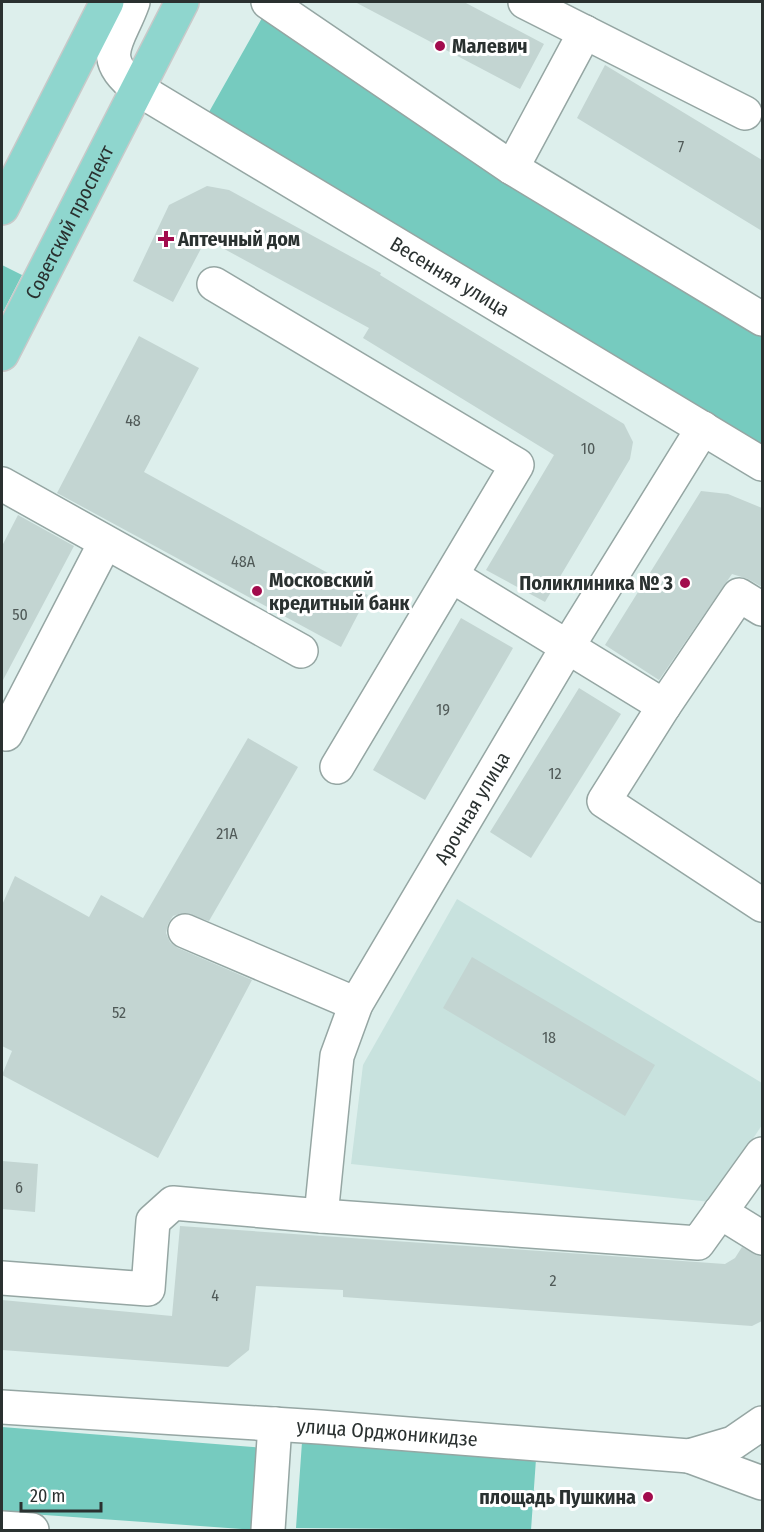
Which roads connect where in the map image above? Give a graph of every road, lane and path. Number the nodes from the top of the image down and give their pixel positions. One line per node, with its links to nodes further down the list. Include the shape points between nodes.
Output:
1 (107, 2): 10 (main road)
2 (133, 2): 7 (street, via 113,54 115,67)
3 (182, 2): 7 (main road, Советский проспект)
4 (268, 2): 9 (street)
5 (525, 2): 6 (street)
6 (575, 18): 8 (street); 9 (street)
7 (138, 89): 13 (main road, Советский проспект); 14 (street, Весенняя улица)
8 (745, 113)
9 (512, 168): 12 (street)
10 (2, 208)
11 (214, 284): 18 (street, via 517,465)
12 (762, 319)
13 (2, 354)
14 (703, 428): 15 (street, Весенняя улица); 20 (street, Арочная улица)
15 (762, 464)
16 (2, 484): 17 (street)
17 (105, 543): 21 (street); 23 (street)
18 (452, 576): 20 (street); 24 (street)
19 (762, 609): 22 (street, via 740,595)
20 (568, 646): 22 (street); 27 (street, Арочная улица)
21 (301, 651)
22 (664, 706): 25 (street, via 604,801)
23 (6, 734)
24 (337, 767)
25 (762, 906)
26 (185, 931): 27 (street)
27 (356, 1004): 30 (street, Арочная улица, via 337,1056)
28 (762, 1154): 29 (street)
29 (720, 1212): 30 (street, via 698,1243); 31 (street)
30 (321, 1216): 32 (street, via 173,1203 153,1221 148,1289)
31 (762, 1238)
32 (2, 1278)
33 (2, 1407): 35 (street, улица Орджоникидзе)
34 (762, 1423): 36 (street, улица Орджоникидзе, via 733,1443)
35 (275, 1424): 36 (street, улица Орджоникидзе); 40 (street)
36 (689, 1456): 37 (street)
37 (762, 1483)
38 (2, 1528): 39 (street)
39 (32, 1530)
40 (268, 1530)

